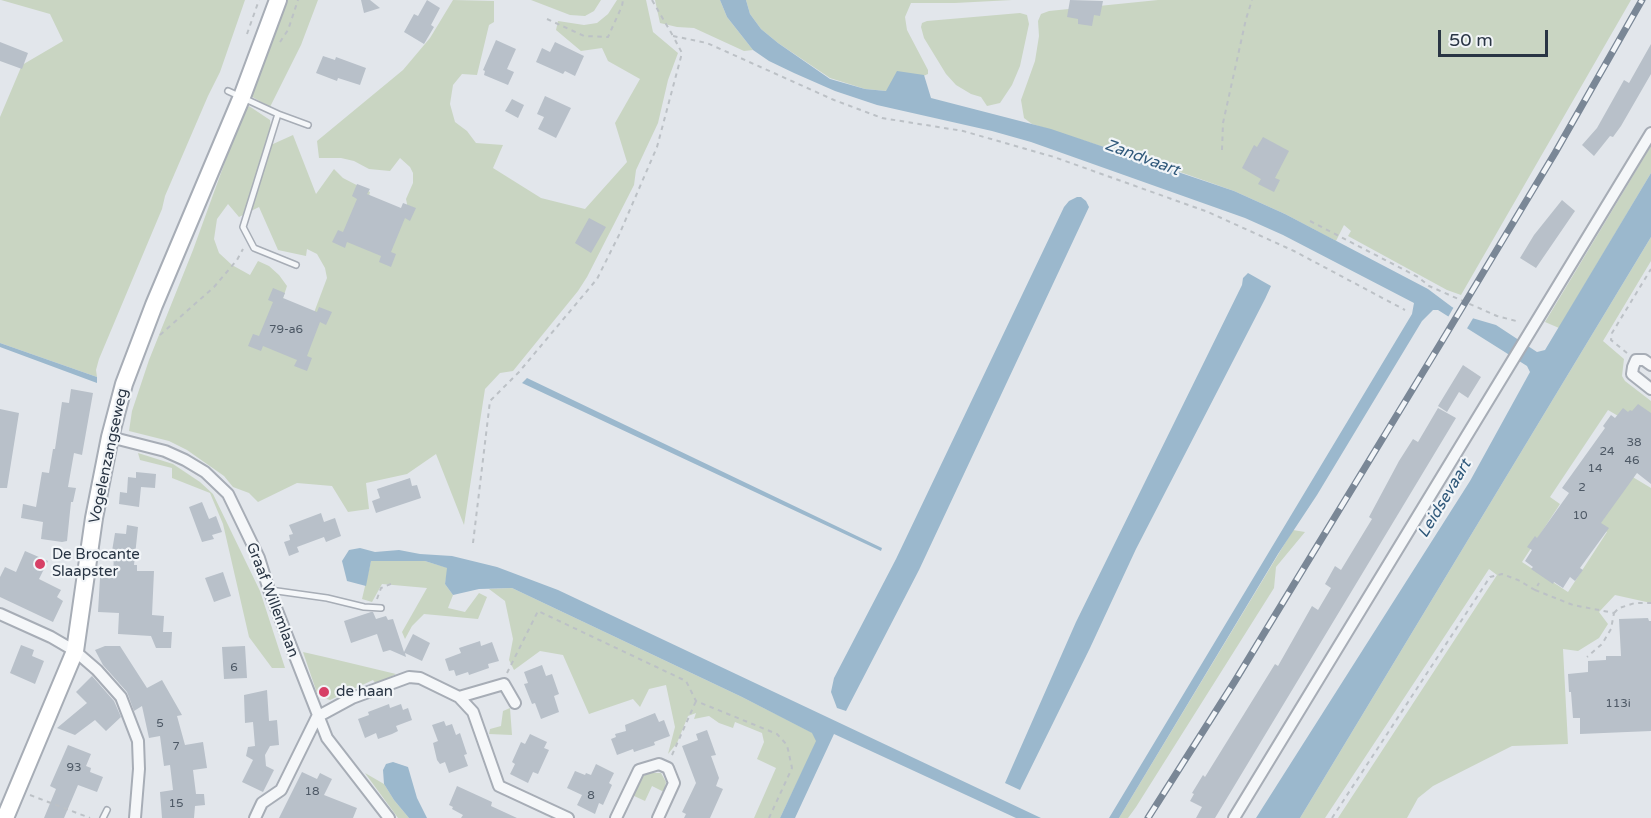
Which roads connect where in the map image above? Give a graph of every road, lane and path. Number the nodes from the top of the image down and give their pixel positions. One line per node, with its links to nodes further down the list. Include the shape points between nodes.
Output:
1 (278, 0): 7 (main road, Vogelenzangseweg)
2 (623, 0): 5 (path, via 608,37 584,36)
3 (652, 0): 6 (path)
4 (1252, 0): 11 (path, via 1223,123)
5 (547, 19)
6 (673, 36): 16 (path, via 707,43 882,118 963,131 1054,157 1208,212 1294,251); 23 (path, via 682,53 657,147 620,235 597,279 490,401)
7 (235, 94): 8 (lane); 22 (main road, Vogelenzangseweg, via 134,355)
8 (278, 114): 9 (lane); 13 (lane, via 243,227)
9 (308, 125)
10 (1651, 133): 17 (street)
11 (1222, 150)
12 (1310, 221): 17 (path, via 1429,286)
13 (249, 239): 14 (lane, via 254,248); 18 (path, via 214,287)
14 (296, 265)
15 (1651, 269): 19 (path, via 1612,333 1611,340)
16 (1405, 310)
17 (1532, 328): 52 (street)
18 (156, 339)
19 (1636, 360): 20 (street); 21 (street, via 1632,374)
20 (1651, 365)
21 (1651, 389)
22 (110, 437): 26 (street, Graaf Willemlaan, via 165,451 218,482 228,494); 32 (main road, Vogelenzangseweg)
23 (473, 543)
24 (393, 583): 29 (path, via 381,588 377,596)
25 (1539, 583): 27 (path)
26 (269, 590): 29 (lane); 38 (street, Graaf Willemlaan)
27 (1534, 590): 30 (path, via 1573,605); 53 (path, via 1502,574 1490,576)
28 (1651, 603): 30 (path, via 1635,603)
29 (379, 608)
30 (1614, 613): 33 (path, via 1602,644)
31 (0, 614): 32 (street)
32 (75, 651): 40 (main road, Vogelenzangseweg); 45 (street, via 122,697 133,724 139,769)
33 (1587, 657)
34 (504, 684): 35 (street); 36 (path, via 538,611 686,681); 37 (street)
35 (459, 697): 38 (street, via 420,678 409,677 351,698); 48 (street, via 472,712 499,786)
36 (696, 701): 39 (path); 51 (path, via 777,735 787,745 792,768)
37 (515, 703)
38 (317, 717): 46 (street, via 281,790 262,803); 47 (street, Graaf Willemlaan, via 327,738)
39 (668, 768): 49 (street, via 659,764 639,770); 50 (street, via 674,783)
40 (16, 789): 42 (main road, Vogelenzangseweg); 43 (path)
41 (107, 810): 44 (lane)
42 (4, 818)
43 (90, 818)
44 (104, 818)
45 (135, 818)
46 (255, 818)
47 (389, 818)
48 (568, 818)
49 (616, 818)
50 (658, 818)
51 (769, 818)
52 (1234, 818)
53 (1332, 818)

